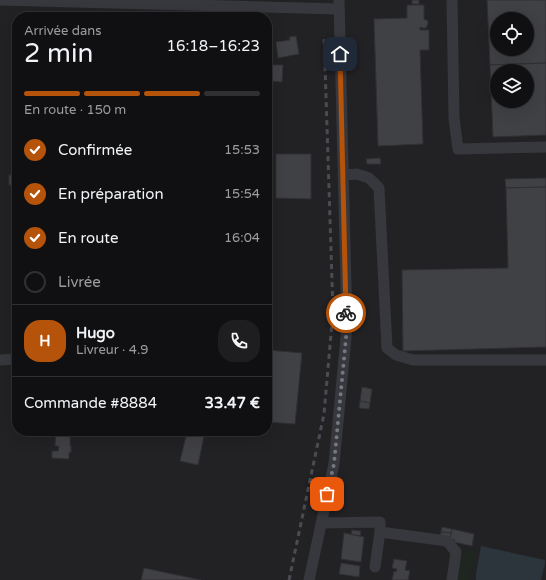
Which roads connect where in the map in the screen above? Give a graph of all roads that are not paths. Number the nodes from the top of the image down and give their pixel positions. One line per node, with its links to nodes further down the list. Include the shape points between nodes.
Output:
1 (0, 0): 3 (street)
2 (452, 0): 4 (street, via 454,118 458,149)
3 (339, 4): 5 (street)
4 (546, 147)
5 (343, 175): 8 (street, via 357,174 369,178 379,188 387,348 396,355 413,360); 9 (street, via 347,327 334,464)
6 (12, 359): 7 (street)
7 (0, 360)
8 (546, 360)
9 (321, 523): 10 (street, via 380,522); 12 (street)
10 (380, 532): 11 (street); 13 (street, via 447,541 456,552)
11 (375, 567)
12 (309, 580)
13 (452, 580)

